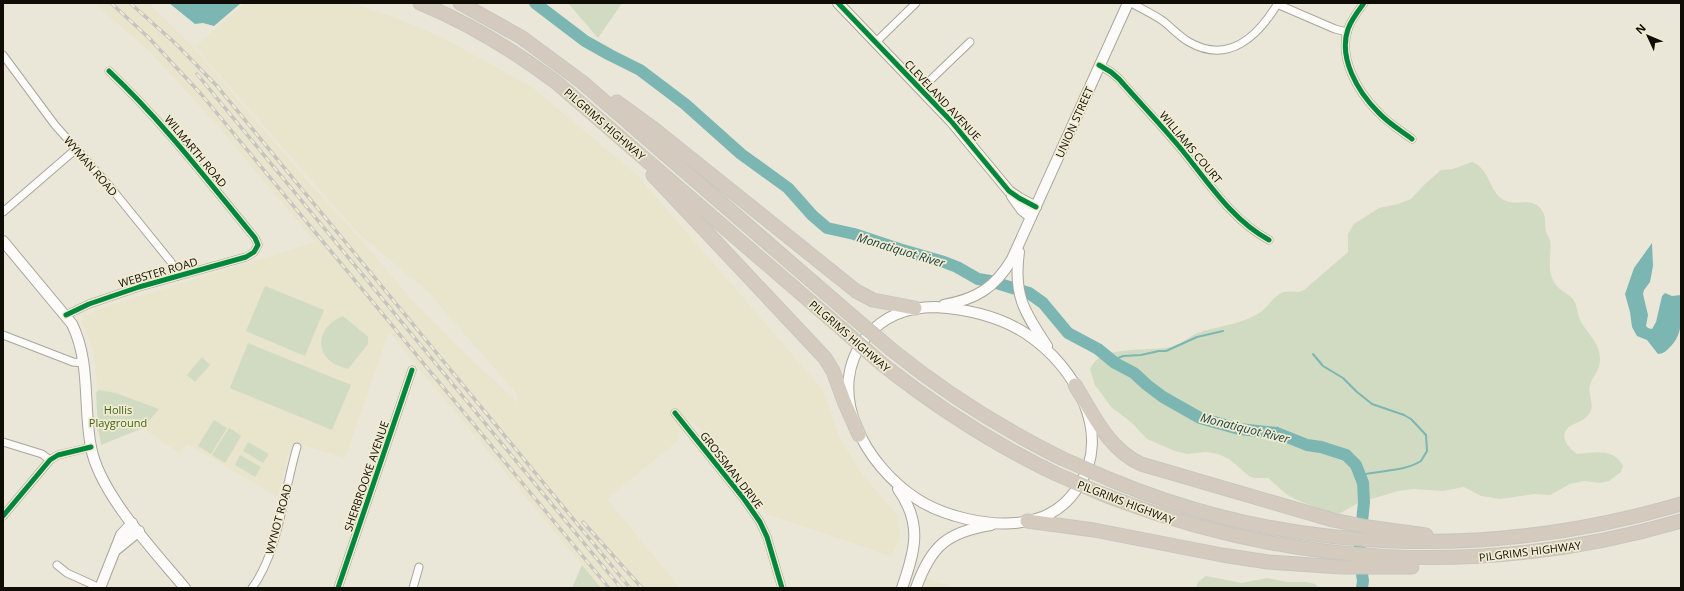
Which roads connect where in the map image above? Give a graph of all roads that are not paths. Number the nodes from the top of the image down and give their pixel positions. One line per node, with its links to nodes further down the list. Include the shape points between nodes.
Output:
1 (420, 3): 17 (highway, PILGRIMS HIGHWAY, via 464,24 517,55 557,83)
2 (460, 3): 13 (highway, PILGRIMS HIGHWAY, via 510,30)
3 (838, 3): 10 (main road, CLEVELAND AVENUE)
4 (916, 3): 10 (street)
5 (1128, 3): 14 (main road, UNION STREET)
6 (1131, 3): 7 (street, via 1153,14 1190,43 1215,50 1234,47 1252,37)
7 (1277, 3): 9 (street)
8 (1364, 3): 9 (street, via 1351,21)
9 (1347, 32): 18 (street, via 1348,60 1361,91 1382,116)
10 (876, 42): 16 (main road, CLEVELAND AVENUE)
11 (970, 42): 16 (street)
12 (3, 55): 19 (street, WYMAN ROAD)
13 (551, 58): 29 (highway, via 645,122 856,291 873,300); 50 (highway, PILGRIMS HIGHWAY, bridge, via 892,350 936,384 1028,442 1109,479 1209,513 1269,527 1342,538)
14 (1099, 65): 21 (main road, UNION STREET); 25 (street, WILLIAMS COURT, via 1119,79 1235,214)
15 (109, 72): 27 (street, WILMARTH ROAD, via 160,123 256,240)
16 (921, 89): 20 (main road, CLEVELAND AVENUE)
17 (604, 122): 37 (highway, via 822,354 833,371); 52 (highway, PILGRIMS HIGHWAY, bridge, via 882,364 926,398 1011,451 1054,473 1149,512 1220,533)
18 (1412, 139)
19 (76, 149): 22 (street); 28 (street, WYMAN ROAD, via 172,262)
20 (1009, 190): 21 (main road, CLEVELAND AVENUE); 23 (main road, CLEVELAND AVENUE, via 1022,210)
21 (1036, 206): 23 (main road, UNION STREET)
22 (3, 212)
23 (1031, 217): 26 (main road, UNION STREET)
24 (3, 240): 30 (main road)
25 (1269, 240)
26 (1021, 243): 29 (main road, UNION STREET, via 1005,270 984,291 958,302); 33 (main road, UNION STREET, via 1017,276 1023,306)
27 (256, 250): 28 (street, WEBSTER ROAD, via 246,257)
28 (178, 276): 30 (street, WEBSTER ROAD, via 94,302)
29 (921, 308): 33 (main road, via 969,311 1004,322 1029,336); 37 (main road, UNION STREET, via 896,314 879,324 857,352 850,373 849,392)
30 (66, 315): 32 (main road, via 79,339)
31 (3, 335): 32 (street, via 73,362)
32 (84, 363): 39 (main road)
33 (1060, 363): 35 (main road)
34 (412, 370): 58 (street, SHERBROOKE AVENUE)
35 (1075, 385): 45 (main road, via 1083,401 1090,426 1092,441 1089,464 1079,486 1064,504 1044,517); 50 (highway, via 1108,438 1131,460)
36 (675, 413): 60 (street, GROSSMAN DRIVE, via 760,522 771,548)
37 (859, 435): 42 (main road, UNION STREET, via 872,457)
38 (3, 442): 41 (street, via 42,454)
39 (91, 447): 41 (street, via 61,454); 47 (main road, via 96,466 105,484)
40 (297, 447): 57 (street, WYNOT ROAD, via 274,539 264,570)
41 (50, 460): 44 (street)
42 (886, 473): 48 (main road, via 912,496 937,510 974,520); 61 (main road, via 907,503 915,531 913,554)
43 (1681, 504): 50 (highway, PILGRIMS HIGHWAY, via 1611,522 1516,538)
44 (3, 516)
45 (1027, 521): 48 (main road); 52 (highway, via 1094,530 1256,561 1341,567)
46 (1681, 521): 52 (highway, PILGRIMS HIGHWAY, via 1599,542 1526,553)
47 (132, 523): 49 (main road); 51 (main road, via 121,535)
48 (1009, 523): 62 (main road, via 972,529 959,533 945,542 927,561)
49 (139, 531): 51 (main road); 56 (main road)
50 (1376, 534)
51 (117, 549): 55 (main road)
52 (1375, 562)
53 (56, 565): 55 (street)
54 (419, 567): 59 (street)
55 (100, 588)
56 (185, 588)
57 (252, 588)
58 (338, 588)
59 (413, 588)
60 (782, 588)
61 (902, 588)
62 (916, 588)

